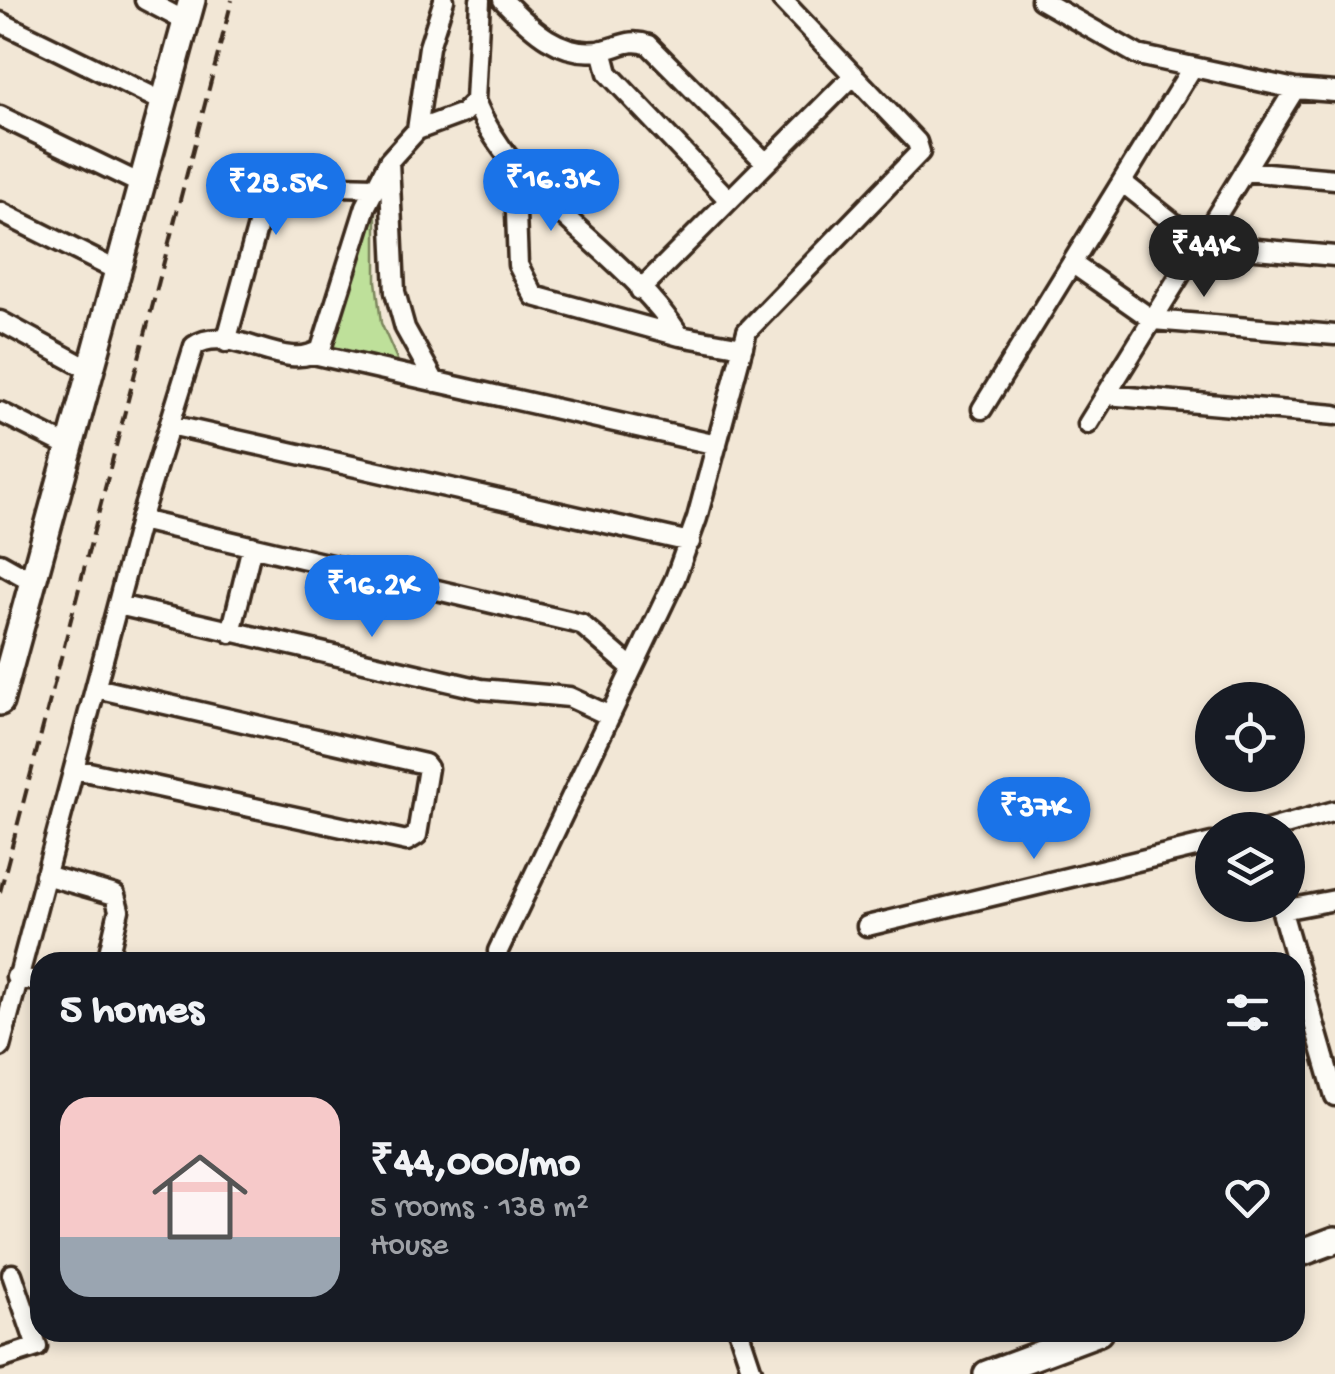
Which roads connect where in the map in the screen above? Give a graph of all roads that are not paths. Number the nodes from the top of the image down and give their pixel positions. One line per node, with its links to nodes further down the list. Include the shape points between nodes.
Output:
1 (145, 0): 7 (street)
2 (444, 0): 17 (street, via 429,47)
3 (480, 0): 14 (street)
4 (503, 0): 9 (street, via 542,38)
5 (782, 0): 11 (street)
6 (1041, 0): 10 (street, via 1138,55)
7 (190, 11): 15 (street)
8 (0, 22): 15 (street)
9 (602, 50): 20 (street, via 636,41 649,45); 26 (street, via 608,73)
10 (1192, 68): 12 (street); 23 (street)
11 (854, 75): 20 (street); 38 (street, via 918,142 918,157 756,318)
12 (1295, 88): 13 (street); 21 (street)
13 (1335, 92)
14 (475, 102): 17 (street); 19 (street)
15 (166, 103): 24 (street)
16 (0, 116): 24 (street)
17 (418, 130): 18 (street)
18 (389, 161): 25 (street); 41 (street, via 395,292 405,328)
19 (514, 161): 32 (street); 36 (street, via 518,266 527,290 542,301)
20 (766, 164): 26 (street)
21 (1244, 171): 22 (street); 28 (street)
22 (1335, 179)
23 (1122, 182): 28 (street); 30 (street)
24 (143, 185): 31 (street)
25 (374, 187): 37 (street, via 305,184 264,203); 39 (street, via 325,342)
26 (729, 200): 32 (street)
27 (0, 212): 31 (street)
28 (1200, 244): 29 (street); 33 (street)
29 (1335, 256)
30 (1073, 264): 33 (street); 43 (street)
31 (118, 272): 40 (street)
32 (640, 290): 36 (street)
33 (1154, 320): 35 (street); 42 (street)
34 (0, 321): 40 (street)
35 (1335, 335)
36 (680, 336): 38 (street)
37 (226, 342): 39 (street); 47 (street, via 194,346)
38 (743, 347): 48 (street)
39 (313, 354): 41 (street)
40 (90, 370): 49 (street)
41 (435, 382): 48 (street)
42 (1107, 395): 45 (street); 46 (street)
43 (982, 409)
44 (0, 412): 49 (street)
45 (1335, 415)
46 (1088, 424)
47 (170, 425): 50 (street); 51 (street)
48 (718, 445): 51 (street)
49 (68, 446): 54 (street)
50 (140, 520): 52 (street); 55 (street)
51 (690, 542): 57 (street)
52 (252, 546): 56 (street); 57 (street, via 581,624)
53 (0, 563): 54 (street)
54 (32, 580): 59 (street)
55 (118, 605): 56 (street); 58 (street)
56 (232, 632): 60 (street, via 481,689 569,697)
57 (632, 668): 60 (street)
58 (96, 688): 61 (street); 61 (street, via 425,764 417,835 407,841)
59 (0, 702)
60 (610, 716): 71 (street)
61 (74, 769): 65 (street)
62 (1335, 811): 63 (street)
63 (1305, 819)
64 (1195, 847): 69 (street)
65 (45, 875): 70 (street, via 115,895 119,910); 73 (street)
66 (1335, 900): 67 (street)
67 (1305, 904)
68 (1285, 922): 72 (street)
69 (867, 926)
70 (110, 952)
71 (498, 952)
72 (1294, 952)
73 (16, 977): 74 (street); 76 (street)
74 (30, 980)
75 (1305, 992): 77 (street)
76 (0, 1048)
77 (1335, 1096)
78 (1335, 1240): 79 (street)
79 (1305, 1252)
80 (12, 1274): 81 (street)
81 (30, 1326)
82 (36, 1342): 85 (street)
83 (743, 1342): 86 (street)
84 (1072, 1342): 87 (street)
85 (0, 1359)
86 (754, 1374)
87 (986, 1374)

